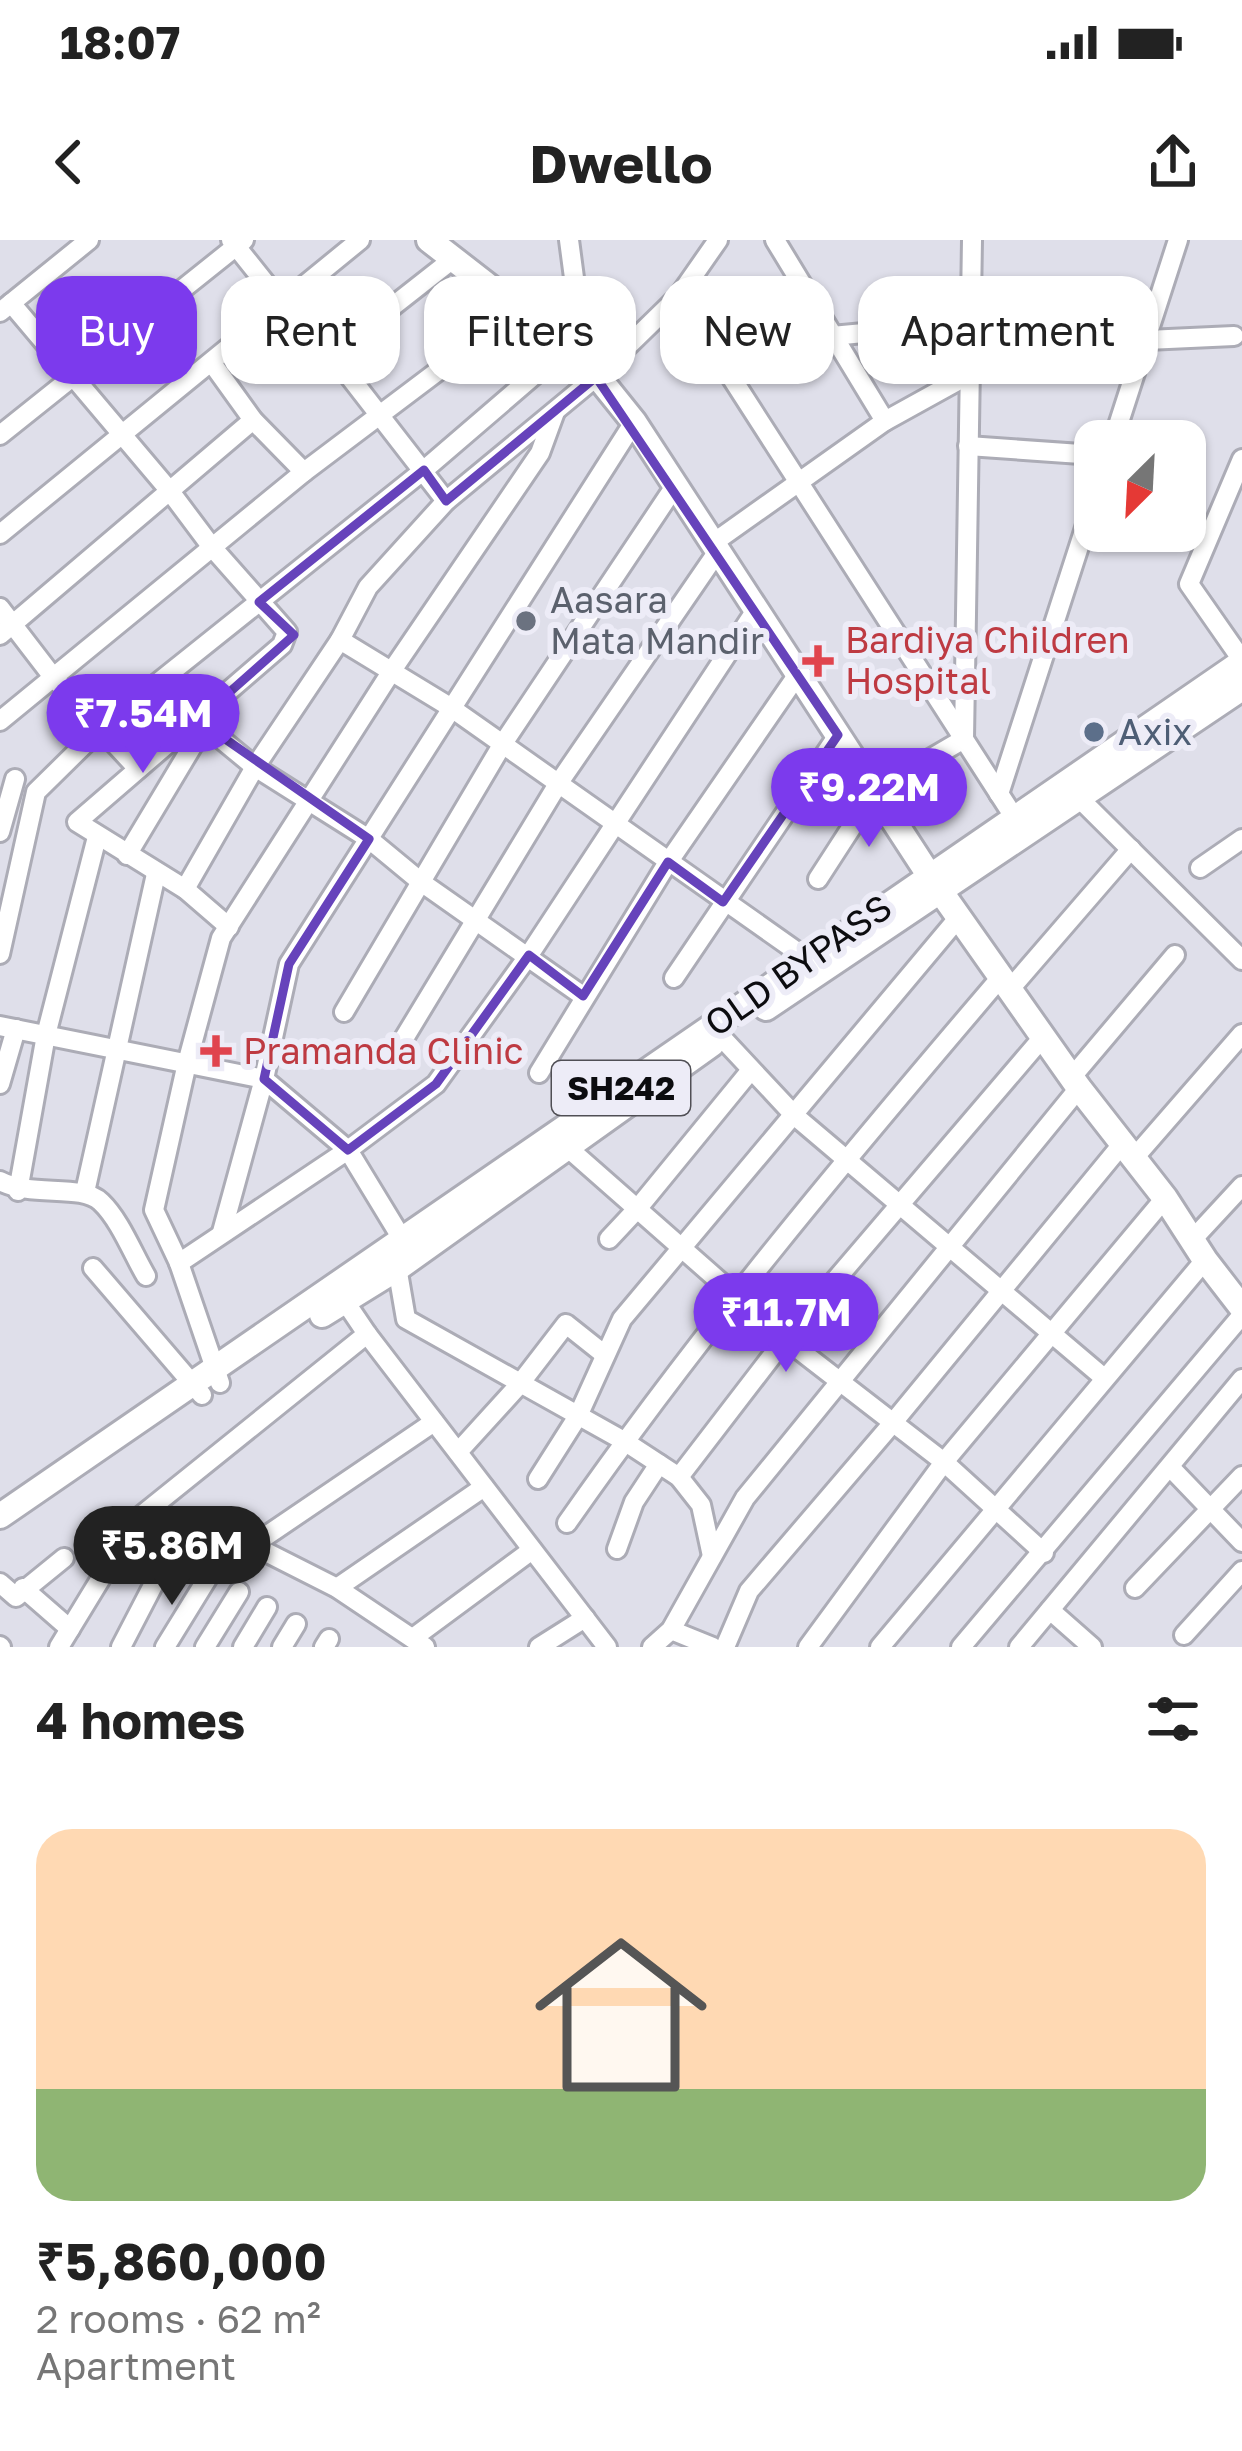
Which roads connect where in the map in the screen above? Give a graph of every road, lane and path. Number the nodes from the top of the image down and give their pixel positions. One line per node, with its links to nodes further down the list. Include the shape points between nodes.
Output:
1 (89, 240): 21 (street)
2 (360, 240): 13 (street)
3 (429, 240): 10 (main road)
4 (569, 240): 15 (street)
5 (718, 240): 16 (street)
6 (972, 240): 18 (street)
7 (1178, 240): 19 (street)
8 (237, 242): 11 (street); 12 (street)
9 (780, 242): 17 (street)
10 (453, 259): 14 (main road); 20 (street)
11 (196, 276)
12 (262, 276)
13 (317, 276)
14 (475, 276)
15 (573, 276)
16 (693, 276)
17 (799, 276)
18 (971, 276)
19 (1158, 300)
20 (400, 301)
21 (6, 308): 23 (street)
22 (1234, 336): 25 (street)
23 (36, 338)
24 (834, 340): 44 (street)
25 (1158, 341)
26 (221, 356): 27 (street)
27 (212, 363): 41 (street); 46 (street)
28 (424, 380): 40 (street)
29 (65, 384): 45 (street)
30 (81, 384): 46 (street)
31 (354, 384): 40 (street)
32 (551, 384): 50 (street)
33 (571, 384): 39 (street)
34 (602, 384): 43 (main road)
35 (738, 384): 52 (street)
36 (952, 384): 44 (street)
37 (970, 384): 47 (street)
38 (1131, 384): 42 (street)
39 (555, 412): 55 (street); 64 (street, via 540,453)
40 (376, 415): 50 (street); 51 (street)
41 (253, 420): 51 (street); 54 (street)
42 (1120, 420)
43 (634, 422): 53 (main road); 68 (street)
44 (885, 422): 52 (street)
45 (0, 435)
46 (122, 436): 54 (street); 56 (street)
47 (968, 446): 48 (street); 73 (street)
48 (1074, 454)
49 (1241, 459): 67 (street, via 1189,584)
50 (424, 470): 55 (street); 60 (street)
51 (304, 472): 57 (street)
52 (800, 478): 58 (street); 73 (street)
53 (675, 486): 58 (main road); 74 (street)
54 (169, 490): 57 (street); 62 (street)
55 (446, 501): 63 (street, via 368,586)
56 (0, 534)
57 (211, 546): 60 (street); 66 (street)
58 (715, 547): 61 (main road); 78 (street)
59 (1077, 552): 81 (street)
60 (259, 602): 70 (street, via 284,626 286,640); 71 (street)
61 (756, 610): 65 (main road); 85 (street)
62 (4, 623): 66 (street)
63 (340, 640): 64 (street); 75 (street)
64 (393, 669): 68 (street); 83 (street)
65 (798, 674): 72 (main road); 92 (street)
66 (53, 677): 69 (street); 71 (street)
67 (1238, 680): 82 (main road, OLD BYPASS / SH242); 84 (main road, OLD BYPASS / SH242)
68 (450, 707): 74 (street); 88 (street)
69 (0, 721)
70 (201, 722): 75 (street); 76 (street); 91 (street)
71 (100, 729): 76 (street); 80 (street)
72 (838, 735): 79 (main road); 99 (street)
73 (964, 739): 79 (street); 81 (street)
74 (502, 745): 78 (street); 96 (street)
75 (255, 767): 83 (street); 98 (street)
76 (138, 769): 87 (street, via 77,822)
77 (8, 774): 80 (street); 86 (street)
78 (559, 784): 85 (street); 100 (street)
79 (875, 791): 95 (street); 97 (main road)
80 (36, 793): 103 (street)
81 (999, 794): 84 (street)
82 (1080, 799): 90 (street); 97 (main road, OLD BYPASS / SH242)
83 (311, 802): 88 (street); 102 (street)
84 (1014, 817): 97 (main road, OLD BYPASS / SH242)
85 (612, 823): 92 (street); 104 (street)
86 (0, 832)
87 (97, 837): 91 (street); 115 (street)
88 (369, 839): 96 (street); 122 (street, via 289,964)
89 (1242, 839): 93 (street)
90 (1131, 849): 106 (street); 109 (street)
91 (127, 855): 94 (street)
92 (668, 862): 99 (street); 110 (street)
93 (1200, 868)
94 (156, 874): 98 (street); 118 (street)
95 (818, 879)
96 (421, 882): 100 (street); 111 (street)
97 (935, 883): 101 (main road); 107 (main road, OLD BYPASS / SH242)
98 (184, 889): 102 (street)
99 (723, 902): 107 (street); 108 (street)
100 (476, 917): 104 (street); 117 (street)
101 (959, 917): 109 (main road); 125 (street)
102 (229, 927): 119 (street)
103 (0, 953)
104 (529, 955): 110 (street); 127 (street, via 436,1084)
105 (1175, 955): 123 (street)
106 (1242, 960)
107 (815, 964): 113 (main road, OLD BYPASS / SH242)
108 (674, 978)
109 (1005, 983): 116 (main road); 129 (street)
110 (583, 996): 121 (street)
111 (344, 1012)
112 (8, 1028): 115 (street); 124 (street)
113 (716, 1032): 120 (street); 126 (main road, OLD BYPASS / SH242)
114 (1242, 1034): 128 (street)
115 (46, 1035): 118 (street); 130 (street)
116 (1043, 1037): 123 (main road); 134 (street)
117 (403, 1040)
118 (116, 1048): 119 (street); 132 (street)
119 (187, 1063): 122 (street); 142 (street, via 154,1210)
120 (751, 1070): 125 (street); 135 (street)
121 (539, 1073)
122 (264, 1078): 127 (street); 136 (street)
123 (1075, 1083): 128 (main road); 139 (street)
124 (0, 1084)
125 (794, 1116): 129 (street); 138 (street)
126 (561, 1142): 135 (street); 141 (main road, OLD BYPASS / SH242)
127 (348, 1150): 136 (street); 141 (street)
128 (1128, 1151): 133 (main road); 145 (street)
129 (846, 1159): 134 (street); 147 (street)
130 (9, 1186): 132 (street)
131 (1242, 1186): 140 (street)
132 (85, 1192): 144 (street, via 102,1202)
133 (1165, 1198): 140 (main road); 149 (street)
134 (900, 1204): 139 (street); 151 (street)
135 (638, 1208): 137 (street); 138 (street)
136 (222, 1232): 142 (street)
137 (609, 1239)
138 (685, 1248): 147 (street); 152 (street, via 622,1319)
139 (952, 1248): 145 (street); 155 (street)
140 (1198, 1250): 148 (main road); 153 (street)
141 (401, 1252): 146 (main road, OLD BYPASS / SH242); 157 (street, via 406,1319)
142 (179, 1263): 156 (street)
143 (94, 1268): 156 (street)
144 (146, 1276)
145 (1003, 1291): 149 (street); 160 (street)
146 (340, 1293): 150 (street); 156 (main road, OLD BYPASS / SH242)
147 (738, 1294): 151 (street); 161 (street)
148 (1242, 1311): 179 (street)
149 (1052, 1332): 153 (street); 163 (street)
150 (367, 1334): 159 (street); 192 (street, via 136,1520)
151 (785, 1339): 155 (street); 167 (street)
152 (605, 1355): 157 (street, via 566,1324); 158 (street)
153 (1103, 1377): 171 (street)
154 (1242, 1378): 165 (street)
155 (838, 1382): 160 (street); 180 (street, via 745,1498)
156 (207, 1383): 173 (main road, OLD BYPASS / SH242)
157 (518, 1385): 158 (street); 162 (street)
158 (578, 1416): 161 (street); 168 (street)
159 (434, 1421): 162 (street); 175 (street)
160 (892, 1425): 163 (street); 206 (street, via 749,1591)
161 (624, 1441): 164 (street); 172 (street)
162 (458, 1452): 169 (street)
163 (944, 1462): 171 (street); 207 (street)
164 (659, 1464): 167 (street); 177 (street)
165 (1170, 1466): 170 (street); 189 (street)
166 (1242, 1476): 170 (street)
167 (679, 1477): 180 (street, via 701,1505)
168 (538, 1479)
169 (484, 1487): 178 (street); 185 (street)
170 (1210, 1509): 174 (street); 186 (street)
171 (996, 1510): 179 (street); 208 (street)
172 (567, 1523)
173 (1, 1525)
174 (1242, 1542)
175 (250, 1544): 185 (street); 198 (street, via 210,1574)
176 (174, 1545): 197 (street)
177 (617, 1549)
178 (532, 1550): 190 (street); 195 (street)
179 (1043, 1553): 209 (street)
180 (712, 1556): 193 (street)
181 (64, 1558): 184 (street)
182 (1242, 1571): 194 (street)
183 (0, 1583): 184 (street, via 16,1597)
184 (23, 1588): 192 (street)
185 (337, 1588): 195 (street)
186 (1135, 1588)
187 (239, 1592): 199 (street)
188 (267, 1607): 200 (street)
189 (1050, 1610): 210 (street); 211 (street)
190 (585, 1618): 202 (street); 203 (street)
191 (296, 1624): 201 (street)
192 (70, 1629): 196 (street)
193 (670, 1630): 204 (street); 205 (street)
194 (1184, 1635)
195 (419, 1642)
196 (59, 1647)
197 (122, 1647)
198 (165, 1647)
199 (205, 1647)
200 (242, 1647)
201 (282, 1647)
202 (539, 1647)
203 (608, 1647)
204 (652, 1647)
205 (713, 1647)
206 (725, 1647)
207 (808, 1647)
208 (880, 1647)
209 (961, 1647)
210 (1019, 1647)
211 (1092, 1647)

